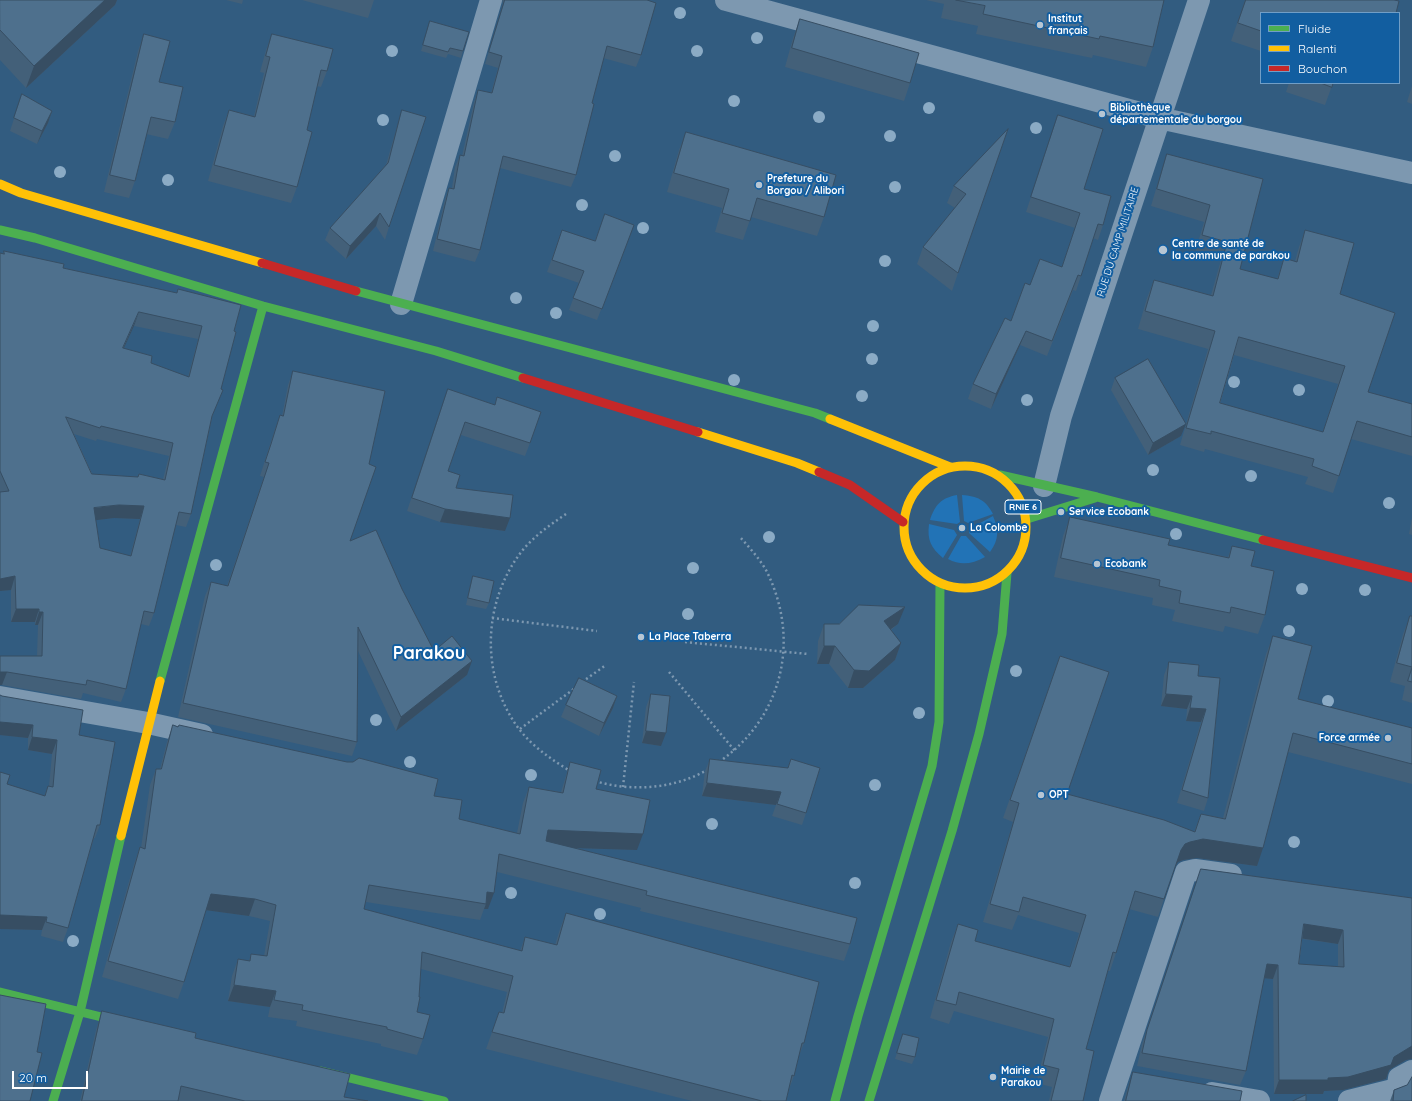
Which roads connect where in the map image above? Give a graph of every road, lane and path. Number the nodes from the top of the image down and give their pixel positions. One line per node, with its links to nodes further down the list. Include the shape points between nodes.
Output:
1 (491, 0): 9 (street)
2 (726, 0): 4 (street)
3 (1199, 0): 5 (street, RUE DU CAMP MILITAIRE)
4 (788, 8): 5 (street)
5 (1159, 118): 6 (street); 13 (street, RUE DU CAMP MILITAIRE, via 1061,416)
6 (1412, 173)
7 (0, 184): 9 (main road, via 21,193)
8 (0, 230): 10 (main road, via 43,240)
9 (401, 304): 11 (main road, via 815,413)
10 (263, 306): 17 (main road, via 436,352 797,463 850,485); 31 (main road)
11 (950, 467): 12 (main road, RNIE 6, via 976,466); 17 (main road, RNIE 6, via 927,478 910,497)
12 (1000, 475): 13 (main road, RNIE 6); 16 (main road, RNIE 6, via 1018,494)
13 (1044, 486): 14 (main road, RNIE 6)
14 (1097, 497): 16 (main road, RNIE 6); 20 (main road, RNIE 6)
15 (566, 514): 22 (path, via 542,531 522,551 506,576)
16 (1027, 519): 19 (main road, RNIE 6, via 1027,538 1020,557)
17 (903, 522): 21 (main road, RNIE 6, via 906,547 920,569)
18 (739, 536): 25 (path, via 766,572 779,600)
19 (1007, 573): 21 (main road, RNIE 6, via 987,585 964,589); 52 (main road, via 1002,634 979,734)
20 (1412, 578)
21 (940, 584): 51 (main road, via 939,722 932,766)
22 (492, 618): 23 (path); 32 (path, via 490,637 495,678 506,708)
23 (597, 631)
24 (685, 642): 25 (path)
25 (784, 652): 26 (path); 34 (path, via 773,698 757,726)
26 (808, 654)
27 (606, 665): 32 (path)
28 (669, 672): 34 (path)
29 (634, 682): 39 (path)
30 (0, 696): 31 (street)
31 (148, 723): 33 (street); 42 (main road)
32 (520, 729): 37 (path, via 547,757)
33 (219, 738)
34 (735, 751): 35 (path)
35 (717, 763)
36 (711, 767): 39 (path, via 680,781 642,788)
37 (571, 771)
38 (590, 779): 39 (path)
39 (623, 787)
40 (1250, 877): 46 (street, via 1195,870 1186,872)
41 (0, 992): 42 (main road)
42 (80, 1012): 43 (main road); 49 (main road)
43 (142, 1027)
44 (312, 1069): 50 (main road)
45 (1412, 1071): 55 (street, via 1402,1075 1393,1090)
46 (1118, 1076): 47 (street); 53 (street)
47 (1142, 1080)
48 (1189, 1088): 54 (street)
49 (53, 1101)
50 (444, 1101)
51 (835, 1101)
52 (869, 1101)
53 (1110, 1101)
54 (1259, 1101)
55 (1349, 1101)

